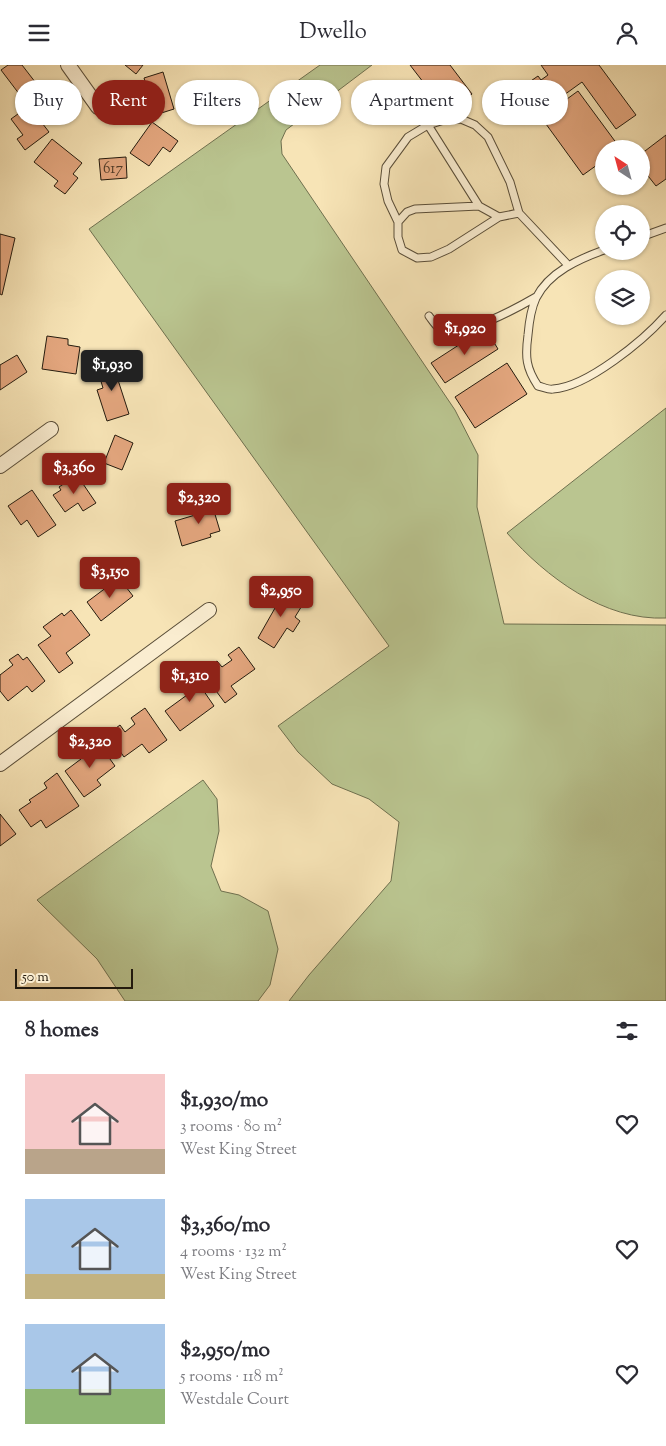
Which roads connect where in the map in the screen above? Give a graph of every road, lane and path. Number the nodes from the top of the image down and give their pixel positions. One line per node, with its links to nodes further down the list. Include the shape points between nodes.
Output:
1 (68, 65): 2 (street)
2 (92, 99)
3 (472, 124): 6 (lane, via 488,137 510,182)
4 (428, 125): 5 (lane); 8 (lane, via 408,137 386,167 384,184)
5 (479, 206): 7 (lane); 8 (lane, via 415,209)
6 (519, 213): 7 (lane); 12 (lane)
7 (499, 217): 8 (lane, via 450,249 431,257 416,258 402,250)
8 (398, 221)
9 (666, 228): 10 (lane)
10 (650, 234)
11 (595, 254): 12 (lane)
12 (568, 265): 13 (lane)
13 (536, 297): 14 (lane, via 526,350 529,372 538,386 553,389 580,382 611,363 653,330); 15 (lane, via 484,323 460,330 438,327)
14 (666, 315)
15 (429, 316)
16 (51, 429): 17 (street)
17 (0, 466)
18 (209, 610): 19 (street)
19 (0, 764)

